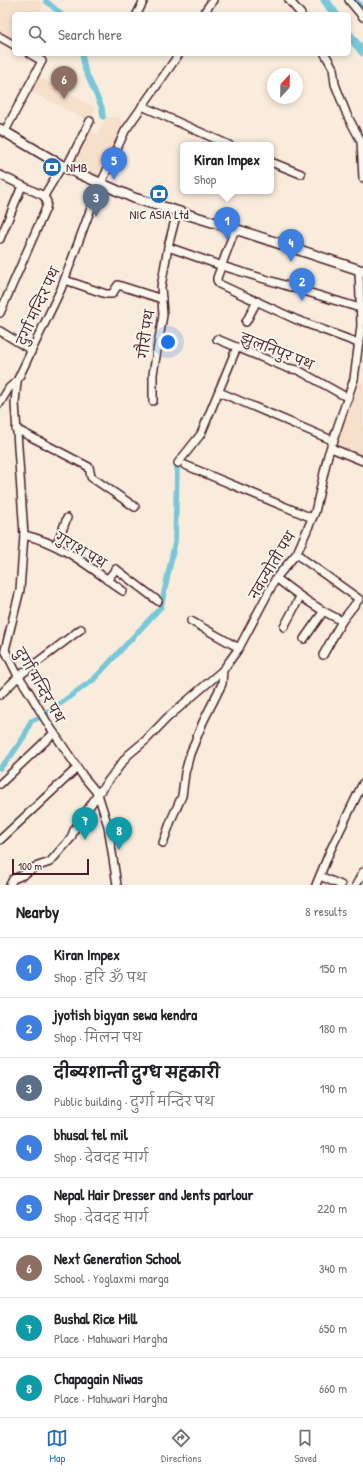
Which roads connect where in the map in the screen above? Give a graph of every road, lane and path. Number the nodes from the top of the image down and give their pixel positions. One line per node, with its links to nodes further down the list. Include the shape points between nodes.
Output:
1 (144, 0): 5 (street)
2 (212, 0): 6 (street)
3 (289, 0): 7 (street)
4 (349, 0): 8 (street)
5 (138, 12)
6 (204, 12)
7 (299, 12)
8 (363, 17)
9 (0, 37): 10 (street)
10 (12, 44)
11 (33, 56): 16 (street, via 42,61)
12 (178, 56): 14 (street, दुर्गा मन्दिर पथ)
13 (326, 56): 22 (street, via 347,115 360,141)
14 (142, 106): 17 (street); 23 (street, दुर्गा मन्दिर पथ, via 125,131)
15 (90, 122): 19 (street)
16 (2, 130): 19 (main road)
17 (222, 142)
18 (274, 163): 21 (street)
19 (64, 167): 23 (main road); 25 (street)
20 (0, 174): 24 (street)
21 (301, 174)
22 (363, 178)
23 (100, 184): 26 (main road); 32 (street, दुर्गा मन्दिर पथ)
24 (22, 186): 25 (street); 28 (street)
25 (44, 196): 36 (street, via 46,208)
26 (177, 212): 27 (main road); 29 (street, गौरी पथ)
27 (235, 229): 30 (street); 31 (main road)
28 (0, 239)
29 (168, 247): 30 (street); 33 (street, गौरी पथ, via 161,287)
30 (222, 266): 34 (street, via 217,278 219,284); 35 (street)
31 (361, 270): 35 (street, नवज्योती पथ)
32 (65, 280): 33 (street, via 106,294 112,294 118,285); 43 (street, दुर्गा मन्दिर पथ)
33 (162, 299): 48 (street, गौरी पथ, via 163,315 153,374)
34 (257, 301): 37 (street); 41 (street, via 296,320)
35 (360, 308): 38 (street, नवज्योती पथ)
36 (0, 313)
37 (246, 322)
38 (362, 326): 41 (street, नवज्योती पथ)
39 (0, 331): 43 (street)
40 (217, 339): 42 (street, झुलनिपुर पथ)
41 (358, 343): 44 (street, नवज्योती पथ)
42 (237, 347): 46 (street); 47 (street, झुलनिपुर पथ, via 287,368 298,370)
43 (31, 350): 45 (street, दुर्गा मन्दिर पथ)
44 (360, 363): 47 (street, नवज्योती पथ)
45 (18, 381): 49 (street, via 9,388); 50 (street, दुर्गा मन्दिर पथ, via 15,403)
46 (219, 392): 51 (street); 55 (street, via 201,434 181,464)
47 (348, 398): 51 (street, नवज्योती पथ)
48 (153, 402)
49 (0, 403)
50 (16, 429): 53 (street, via 89,467 92,477); 56 (street, दुर्गा मन्दिर पथ)
51 (332, 444): 52 (street); 55 (street, नवज्योती पथ)
52 (363, 461)
53 (135, 507)
54 (67, 518): 57 (street)
55 (312, 518): 58 (street, नवज्योती पथ)
56 (24, 535): 57 (street, गुराश पथ); 70 (street, दुर्गा मन्दिर पथ, via 20,590)
57 (56, 546): 60 (street, गुराश पथ)
58 (297, 552): 59 (street, नवज्योती पथ); 66 (street, via 359,599)
59 (276, 578): 62 (street); 71 (street, नवज्योती पथ)
60 (107, 580): 61 (street, गुराश पथ); 63 (street, via 116,569)
61 (123, 591)
62 (300, 597): 64 (street); 67 (street)
63 (158, 601)
64 (322, 612): 66 (street); 69 (street)
65 (191, 621): 71 (street)
66 (342, 621): 72 (street)
67 (284, 627)
68 (81, 630): 74 (street)
69 (304, 639)
70 (3, 648): 74 (street, दुर्गा मन्दिर पथ)
71 (239, 648): 73 (street, नवज्योती पथ)
72 (323, 655)
73 (223, 670): 80 (street, नवज्योती पथ, via 128,755); 82 (street, via 222,684 190,754 182,796)
74 (19, 676): 75 (street); 76 (street, दुर्गा मन्दिर पथ)
75 (0, 695)
76 (54, 733): 77 (street, दुर्गा मन्दिर पथ); 79 (street)
77 (77, 768): 80 (street, दुर्गा मन्दिर पथ); 81 (street)
78 (363, 783): 84 (street)
79 (0, 784)
80 (98, 794): 85 (street, नवज्योती पथ, via 64,847 50,862 13,879); 86 (street, via 108,826)
81 (0, 840)
82 (163, 844)
83 (363, 872): 89 (street)
84 (320, 876): 87 (street); 88 (street)
85 (10, 885)
86 (117, 885)
87 (316, 885)
88 (341, 885)
89 (356, 885)

